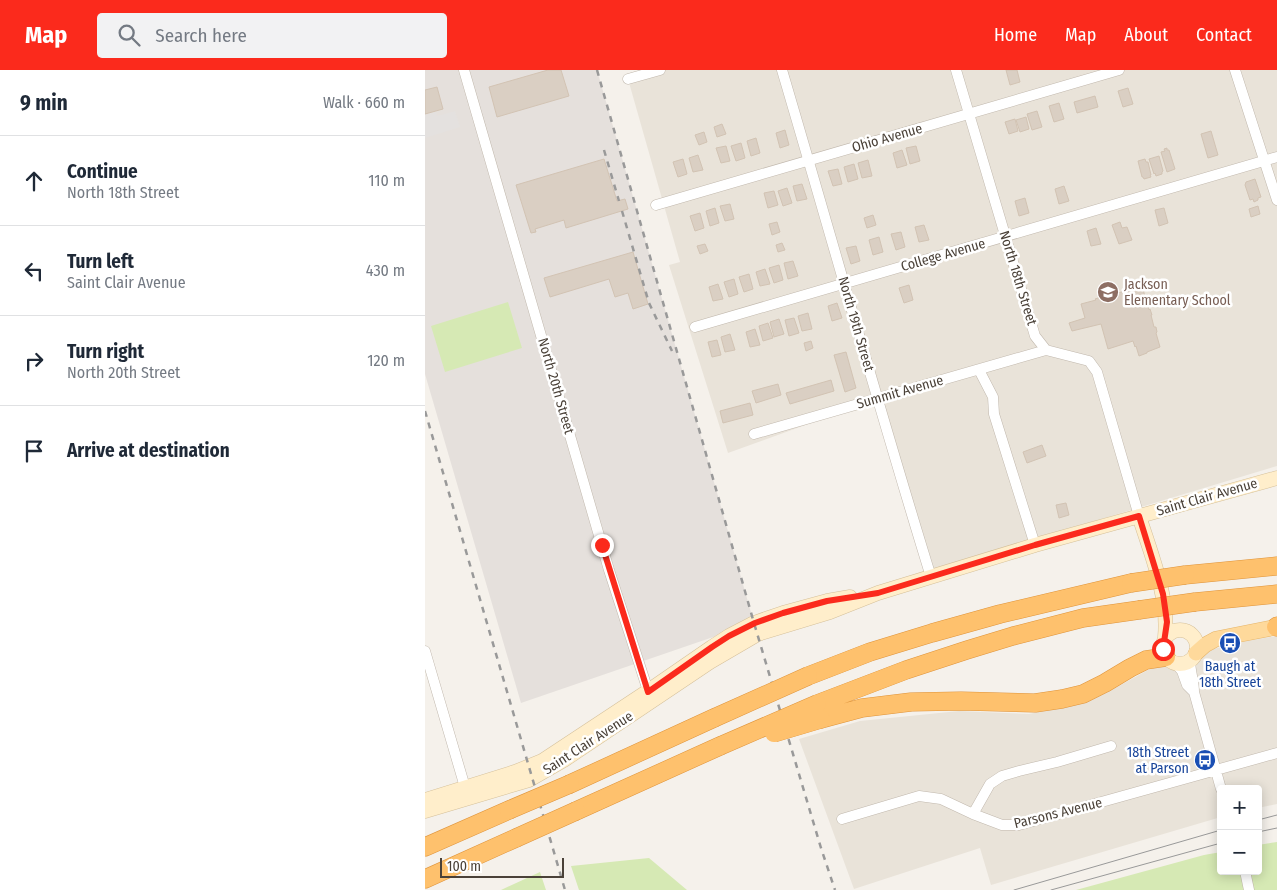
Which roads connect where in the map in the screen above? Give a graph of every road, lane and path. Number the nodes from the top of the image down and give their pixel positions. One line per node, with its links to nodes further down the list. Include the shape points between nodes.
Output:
1 (464, 70): 37 (street, North 20th Street, via 607,562)
2 (660, 70): 7 (street)
3 (782, 70): 10 (street, North 19th Street)
4 (956, 70): 8 (street, North 18th Street)
5 (1119, 70): 8 (street, Ohio Avenue)
6 (1235, 70): 11 (street)
7 (628, 79)
8 (969, 114): 10 (street, Ohio Avenue); 14 (street, North 18th Street)
9 (1277, 158): 11 (street, College Avenue)
10 (809, 160): 13 (street, Ohio Avenue); 15 (street, North 19th Street)
11 (1264, 161): 12 (street); 14 (street, College Avenue)
12 (1277, 200)
13 (656, 205)
14 (1005, 237): 15 (street, College Avenue); 17 (street, North 18th Street, via 1035,336)
15 (845, 284): 16 (street, College Avenue); 19 (street, North 19th Street)
16 (695, 326)
17 (1046, 350): 18 (street, Summit Avenue); 22 (street, via 1089,361 1097,372)
18 (979, 370): 19 (street, Summit Avenue); 23 (street, via 993,397 994,414)
19 (877, 399): 20 (street, Summit Avenue); 27 (street, North 19th Street)
20 (754, 434)
21 (1277, 478): 22 (main road, Saint Clair Avenue)
22 (1139, 516): 23 (main road, Saint Clair Avenue); 28 (main road)
23 (1035, 545): 27 (main road, Saint Clair Avenue)
24 (1277, 555): 26 (highway)
25 (1277, 566): 26 (highway)
26 (1253, 568): 48 (highway, bridge, via 1131,583 1000,614 870,652 808,676)
27 (931, 577): 37 (main road, Saint Clair Avenue, via 758,634)
28 (1163, 594): 31 (main road); 32 (main road, via 1167,622)
29 (1277, 594): 38 (highway, bridge, via 1083,618 906,670)
30 (1277, 627): 34 (main road, via 1216,639)
31 (1186, 630): 32 (main road, via 1177,629); 34 (main road, via 1196,640)
32 (1165, 637): 35 (main road, via 1163,649)
33 (425, 651): 43 (street)
34 (1193, 657): 35 (main road, via 1182,664); 36 (street, via 1190,666)
35 (1171, 661): 36 (street, via 1182,671 1187,685); 38 (highway, via 1146,660 1083,694 1035,703 911,702)
36 (1194, 692): 41 (street)
37 (650, 696): 43 (main road, Saint Clair Avenue, via 564,760 529,780)
38 (819, 711): 50 (highway, bridge, via 753,740 721,746)
39 (1111, 746): 46 (street, via 1002,776 990,784)
40 (1277, 754): 41 (street, Parsons Avenue)
41 (1216, 770): 42 (street); 46 (street, Parsons Avenue, via 1019,825 1003,825)
42 (1220, 785)
43 (467, 793): 44 (main road, Saint Clair Avenue); 45 (main road, Saint Clair Avenue)
44 (425, 800)
45 (425, 811)
46 (973, 814): 47 (street, Parsons Avenue, via 941,799 919,796)
47 (841, 819)
48 (425, 847)
49 (1246, 875): 51 (street)
50 (425, 879)
51 (1249, 890)

